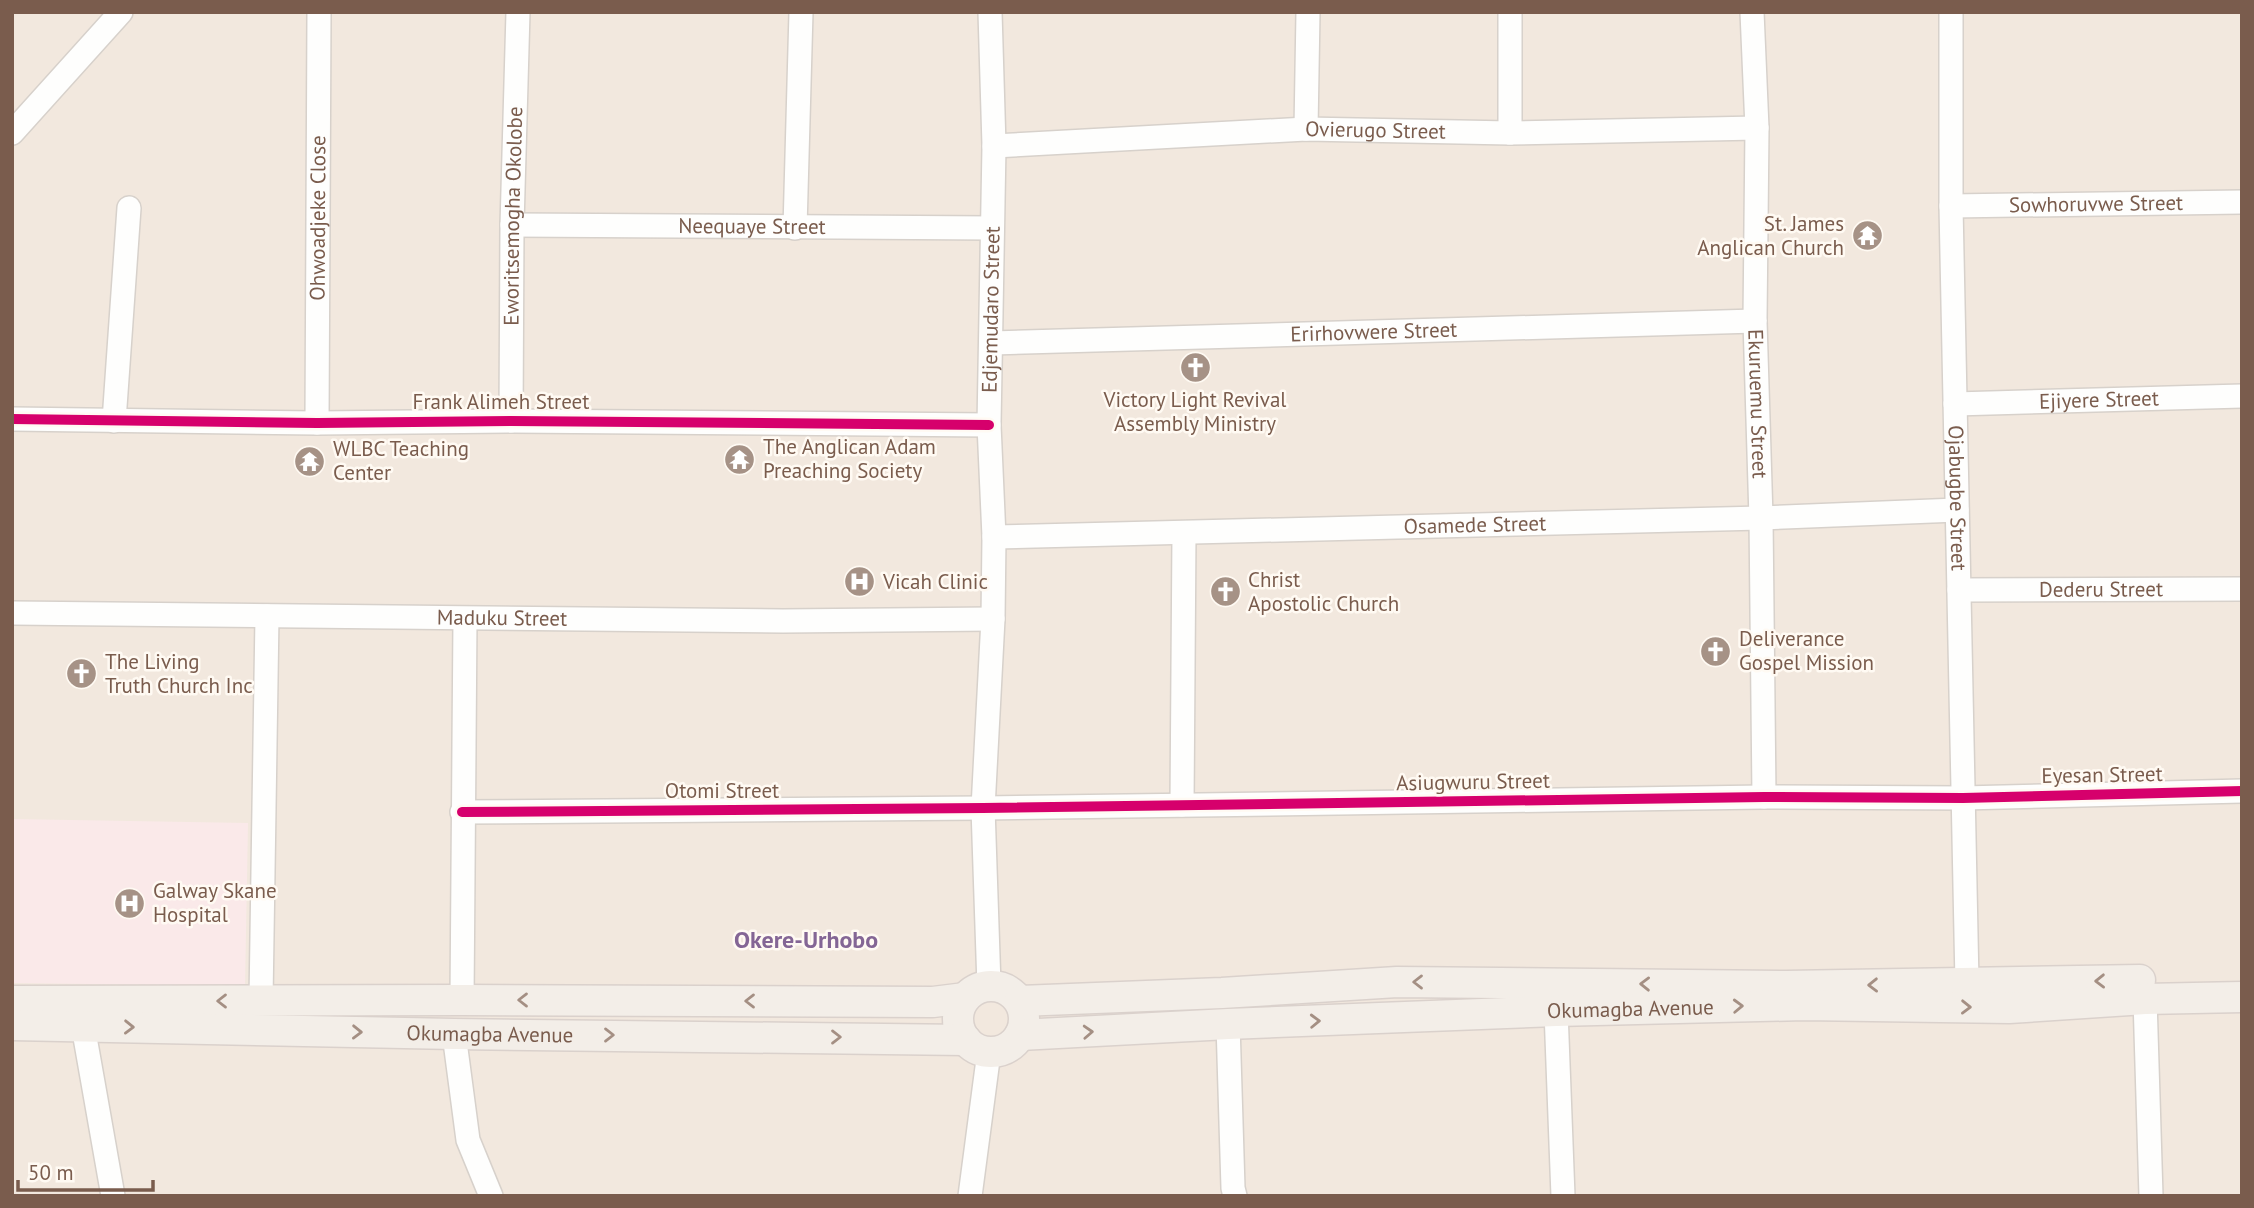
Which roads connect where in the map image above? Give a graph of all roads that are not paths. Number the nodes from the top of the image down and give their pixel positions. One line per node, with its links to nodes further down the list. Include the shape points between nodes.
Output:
1 (121, 12): 12 (street)
2 (319, 12): 28 (street, Ohwoadjeke Close)
3 (518, 12): 18 (street, Eworitsemogha Okolobe)
4 (801, 12): 19 (street)
5 (990, 12): 14 (street, Edjemudaro Street)
6 (1308, 12): 11 (street)
7 (1510, 12): 13 (street)
8 (1752, 12): 10 (street, Ekuruemu Street)
9 (1951, 12): 16 (street, Ojabugbe Street)
10 (1757, 128): 13 (street, Ovierugo Street); 21 (street, Ekuruemu Street)
11 (1306, 129): 13 (street, Ovierugo Street); 14 (street, Ovierugo Street)
12 (12, 133)
13 (1510, 133)
14 (994, 146): 20 (street, Edjemudaro Street)
15 (2242, 202): 16 (street, Sowhoruvwe Street)
16 (1951, 206): 24 (street, Ojabugbe Street)
17 (129, 208): 26 (street)
18 (512, 225): 19 (street, Neequaye Street); 27 (street, Eworitsemogha Okolobe)
19 (795, 228): 20 (street, Neequaye Street)
20 (992, 229): 22 (street, Edjemudaro Street)
21 (1755, 321): 22 (street, Erirhovwere Street); 31 (street, Ekuruemu Street)
22 (992, 343): 29 (street, Edjemudaro Street)
23 (2242, 396): 24 (street, Ejiyere Street)
24 (1955, 404): 30 (street, Ojabugbe Street)
25 (12, 419): 26 (street, Frank Alimeh Street)
26 (114, 421): 28 (street, Frank Alimeh Street)
27 (511, 421): 28 (street, Frank Alimeh Street); 29 (street, Frank Alimeh Street)
28 (317, 423)
29 (989, 425): 33 (street, Edjemudaro Street)
30 (1957, 510): 31 (street, Osamede Street); 35 (street, Ojabugbe Street)
31 (1760, 518): 32 (street, Osamede Street); 41 (street, Ekuruemu Street)
32 (1184, 533): 33 (street, Osamede Street); 43 (street)
33 (994, 537): 39 (street, Edjemudaro Street)
34 (2242, 589): 35 (street, Dederu Street)
35 (1959, 590): 42 (street, Ojabugbe Street)
36 (12, 613): 37 (street, Maduku Street)
37 (267, 616): 38 (street, Maduku Street); 51 (street)
38 (464, 619): 39 (street, Maduku Street); 45 (street)
39 (993, 620): 44 (street, Edjemudaro Street)
40 (2242, 791): 42 (street, Eyesan Street)
41 (1765, 797): 42 (street, Asiugwuru Street); 43 (street, Asiugwuru Street)
42 (1963, 798): 47 (street, Ojabugbe Street)
43 (1182, 805): 44 (street, Asiugwuru Street)
44 (983, 808): 45 (street, Otomi Street); 48 (street, Edjemudaro Street)
45 (462, 812): 52 (street)
46 (2242, 978): 47 (main road, Okumagba Avenue, one-way to 47)
47 (1967, 983): 54 (main road, Okumagba Avenue, one-way to 54, via 1397,982)
48 (977, 992): 52 (main road, Okumagba Avenue, one-way to 52, via 933,1002); 54 (main road, via 1006,989); 61 (main road, via 958,1012 959,1027)
49 (2242, 997): 50 (main road, Okumagba Avenue)
50 (2145, 999): 55 (main road, Okumagba Avenue, one-way to 50, via 1804,1005 2009,1008); 67 (street)
51 (261, 1000): 52 (main road, Okumagba Avenue); 53 (main road, Okumagba Avenue, one-way to 53)
52 (462, 1000)
53 (12, 1001)
54 (1020, 1001): 60 (main road, via 1024,1018)
55 (1556, 1012): 56 (main road, Okumagba Avenue, one-way to 55); 66 (street)
56 (1228, 1024): 60 (main road, Okumagba Avenue, one-way to 56); 65 (street)
57 (12, 1025): 58 (main road, Okumagba Avenue)
58 (83, 1026): 59 (main road, Okumagba Avenue, one-way to 59); 62 (street)
59 (454, 1034): 61 (main road, Okumagba Avenue, one-way to 61); 63 (street, via 468,1140)
60 (1020, 1035): 61 (main road, via 1007,1048)
61 (977, 1046): 64 (street)
62 (113, 1196)
63 (491, 1196)
64 (970, 1196)
65 (1235, 1196)
66 (1563, 1196)
67 (2151, 1196)

